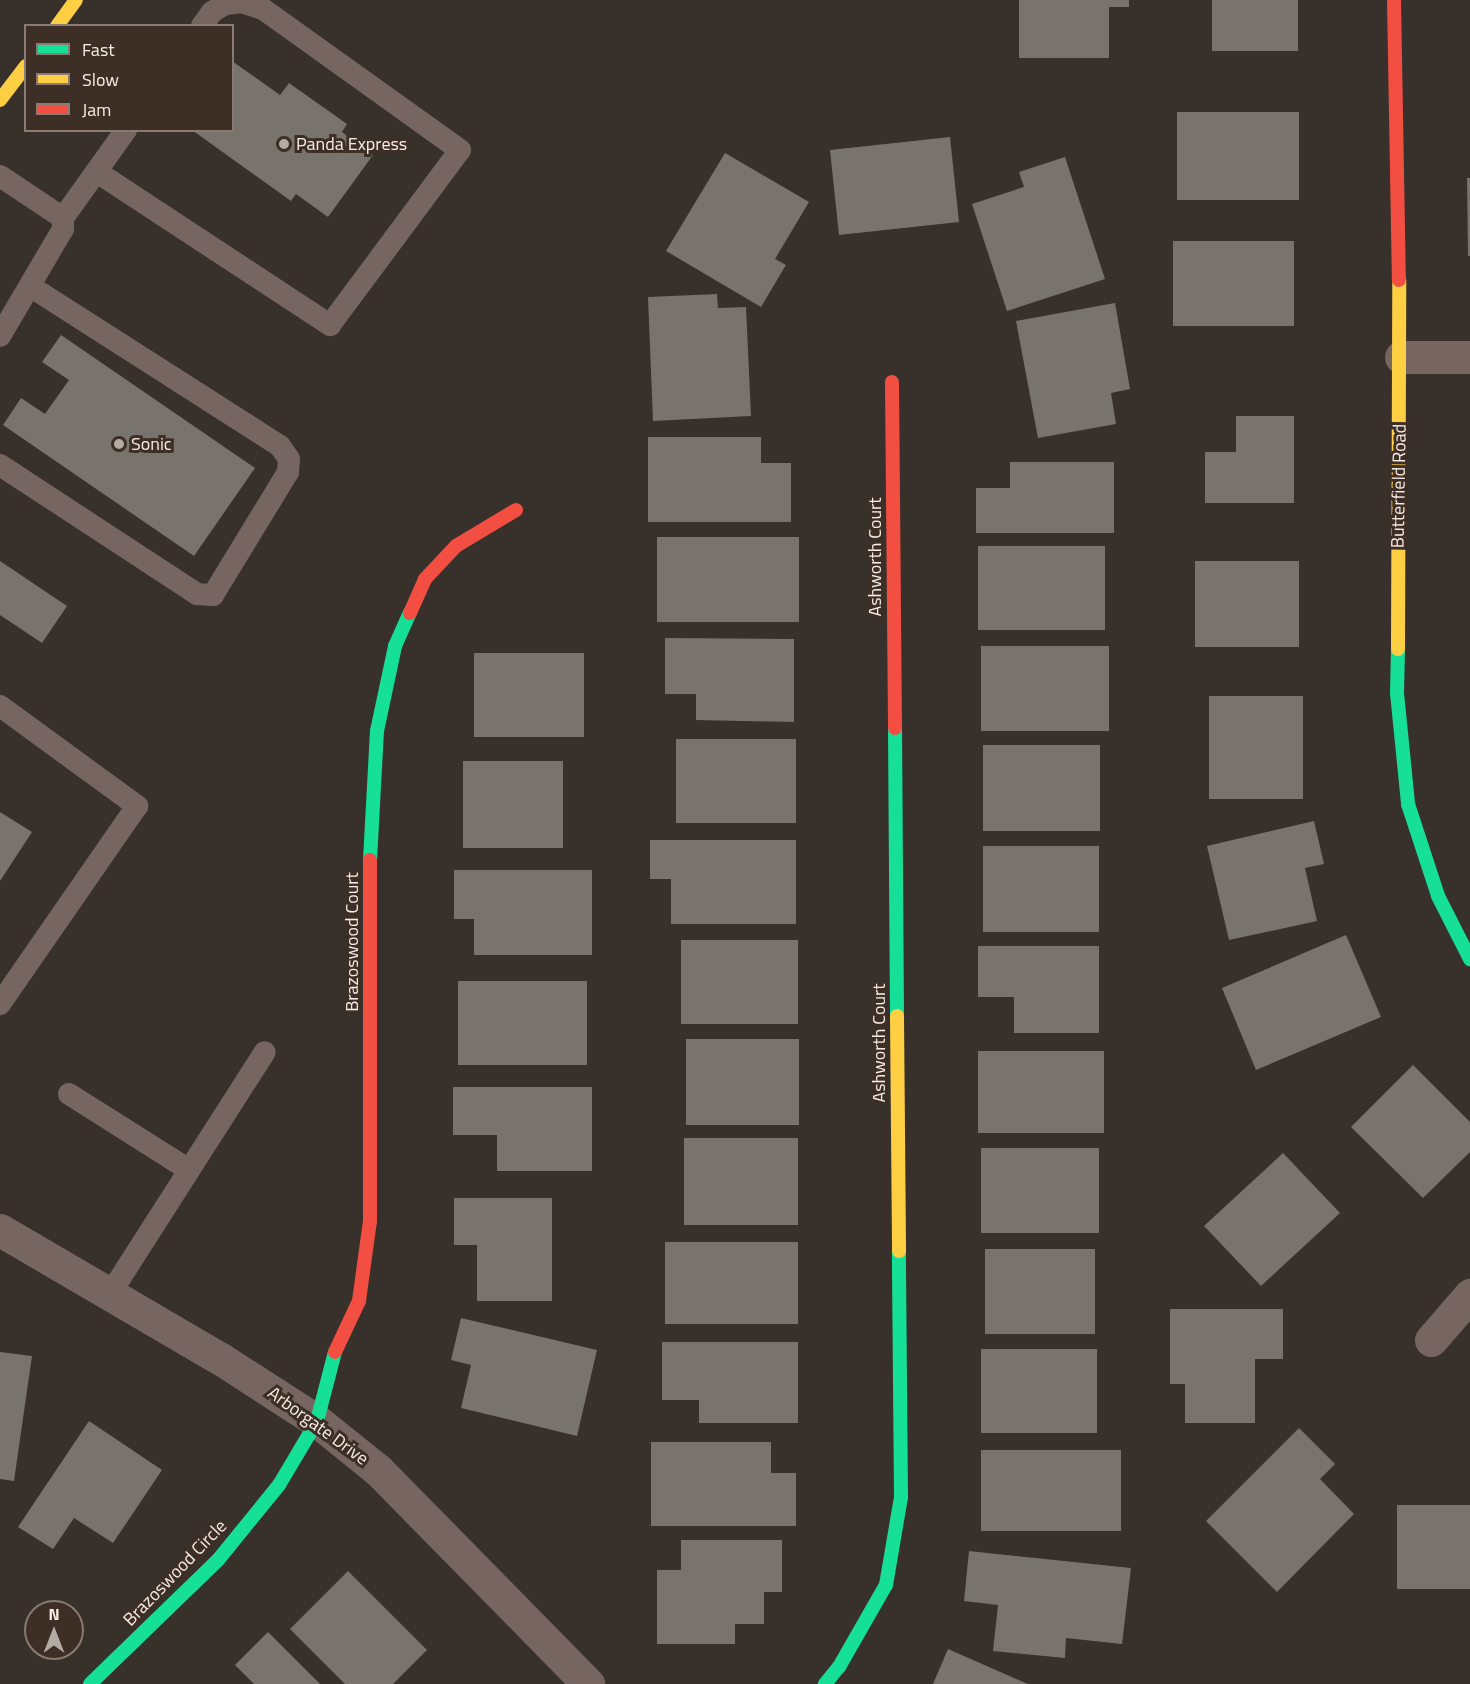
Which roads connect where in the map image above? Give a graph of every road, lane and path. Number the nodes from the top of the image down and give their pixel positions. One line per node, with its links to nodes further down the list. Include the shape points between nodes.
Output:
1 (76, 0): 3 (street)
2 (1394, 0): 13 (street, Butterfield Road)
3 (58, 24)
4 (203, 24): 8 (lane, via 225,4 242,2 263,9 460,150 330,325)
5 (24, 69): 6 (street)
6 (0, 100)
7 (125, 132): 8 (lane)
8 (97, 172): 10 (lane)
9 (0, 176): 10 (lane)
10 (63, 218): 11 (lane, via 63,229)
11 (30, 286): 12 (lane); 16 (lane, via 280,446 289,459 288,472 213,595 197,594)
12 (0, 336)
13 (1401, 357): 14 (street); 19 (street, Butterfield Road, via 1397,693 1408,804 1438,896)
14 (1470, 357)
15 (892, 382): 31 (street, Ashworth Court, via 901,1497 886,1585 839,1667)
16 (0, 465)
17 (516, 510): 28 (street, Brazoswood Court, via 456,546 425,579 394,646 377,731 370,810 370,1221 359,1301 333,1356)
18 (0, 706): 20 (lane, via 137,806)
19 (1470, 959)
20 (0, 1004)
21 (265, 1052): 23 (lane)
22 (69, 1094): 23 (lane)
23 (189, 1170): 25 (lane)
24 (0, 1230): 25 (street, Arborgate Drive)
25 (110, 1294): 28 (street, Arborgate Drive)
26 (1470, 1295): 27 (street)
27 (1431, 1340)
28 (317, 1420): 29 (street, Brazoswood Circle, via 279,1485 218,1560); 30 (street, Arborgate Drive, via 378,1470)
29 (90, 1684)
30 (588, 1684)
31 (825, 1684)

